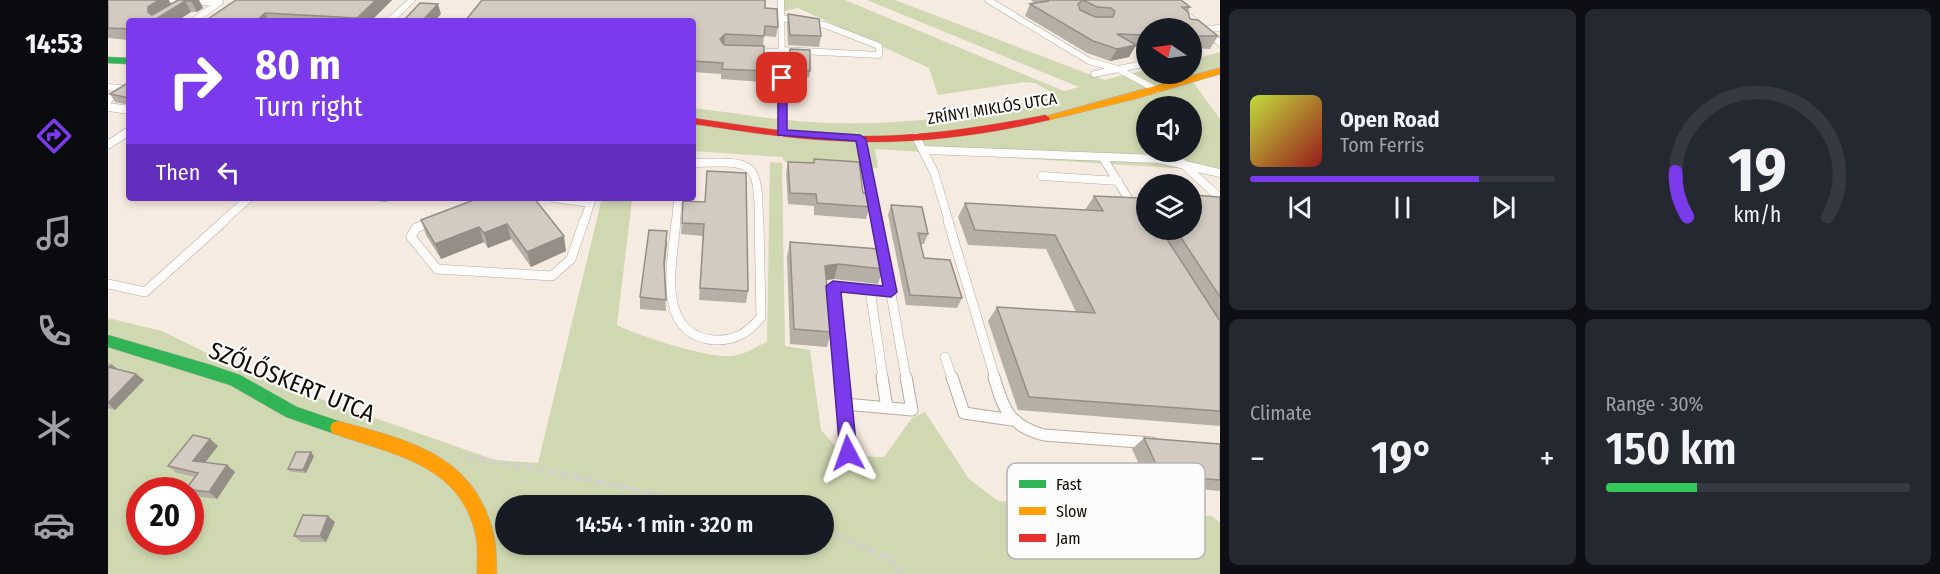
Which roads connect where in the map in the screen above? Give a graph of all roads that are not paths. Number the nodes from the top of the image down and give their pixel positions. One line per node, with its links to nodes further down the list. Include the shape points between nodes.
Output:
1 (155, 0): 7 (lane)
2 (412, 0): 10 (lane)
3 (780, 0): 11 (lane)
4 (988, 0): 22 (lane, via 1089,61)
5 (1169, 0): 12 (lane)
6 (220, 1): 7 (lane); 9 (lane)
7 (188, 2): 8 (lane)
8 (178, 8)
9 (197, 18)
10 (392, 18)
11 (781, 18): 17 (lane); 17 (lane, via 825,25 879,46 879,55)
12 (1190, 18)
13 (1202, 28): 14 (lane); 15 (lane)
14 (1220, 28)
15 (1220, 43)
16 (747, 51): 17 (lane)
17 (781, 51): 20 (lane)
18 (108, 60): 19 (main road)
19 (126, 61)
20 (782, 65)
21 (1136, 65): 22 (lane)
22 (1118, 69): 24 (lane); 27 (lane)
23 (1220, 71): 27 (main road, ZRÍNYI MIKLÓS UTCA)
24 (1094, 74)
25 (782, 78): 32 (lane)
26 (108, 87): 28 (lane, via 121,88)
27 (1157, 90): 33 (main road, ZRÍNYI MIKLÓS UTCA, via 1020,123)
28 (109, 106): 29 (lane)
29 (126, 109)
30 (696, 121): 32 (main road, ZRÍNYI MIKLÓS UTCA)
31 (126, 133): 35 (lane)
32 (782, 133): 34 (main road, ZRÍNYI MIKLÓS UTCA)
33 (916, 137): 34 (main road, ZRÍNYI MIKLÓS UTCA); 36 (lane)
34 (860, 139): 52 (lane)
35 (108, 145)
36 (925, 150): 37 (lane); 57 (lane, via 1003,407)
37 (1103, 158): 38 (lane); 43 (lane)
38 (1136, 158)
39 (1180, 162): 41 (lane); 44 (lane)
40 (696, 163): 47 (lane, via 741,164 754,172 758,181 761,317 753,327 730,339 713,340 690,333 672,311)
41 (1220, 173)
42 (1042, 176): 43 (lane)
43 (1118, 181): 48 (lane)
44 (1220, 198)
45 (246, 201): 50 (lane, via 145,292)
46 (591, 201): 49 (lane, via 571,259 558,273 543,277 437,269 411,237 420,226)
47 (678, 201)
48 (1136, 211)
49 (442, 218)
50 (108, 284)
51 (870, 290): 52 (lane); 55 (lane, via 833,286); 56 (lane)
52 (891, 292): 56 (lane, via 912,410)
53 (108, 340): 60 (main road, SZŐLŐSKERT UTCA, via 224,375 301,415 430,458 451,472 479,511 489,557)
54 (945, 357): 57 (lane, via 964,413)
55 (844, 404): 56 (lane); 59 (lane)
56 (887, 408)
57 (1012, 420): 58 (lane, via 1027,431 1044,435)
58 (1161, 444)
59 (848, 453)
60 (487, 574)

